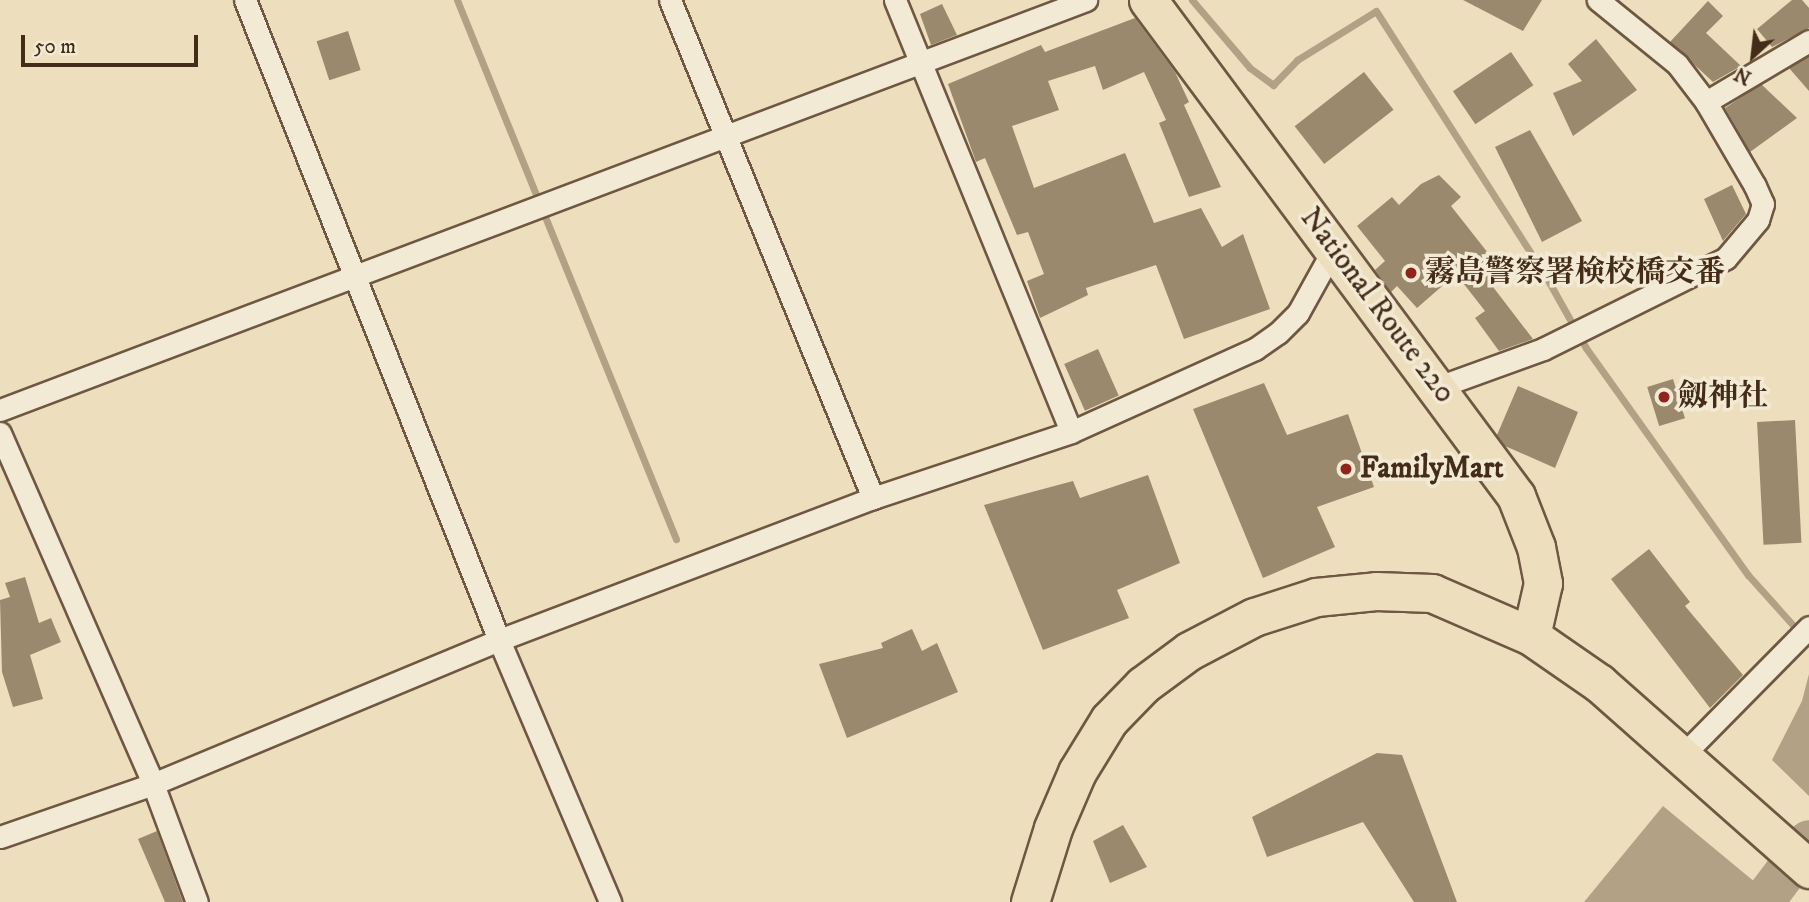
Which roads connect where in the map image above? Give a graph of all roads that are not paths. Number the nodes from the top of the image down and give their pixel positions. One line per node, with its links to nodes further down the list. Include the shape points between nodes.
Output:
1 (245, 0): 12 (street)
2 (670, 0): 10 (street)
3 (895, 0): 8 (street)
4 (1086, 0): 8 (street)
5 (1148, 0): 11 (highway, National Route 220)
6 (1598, 0): 9 (street, via 1677,64)
7 (1809, 41): 9 (street)
8 (919, 62): 10 (street); 15 (street)
9 (1706, 102): 13 (street, via 1763,204 1751,234 1726,258 1584,330)
10 (726, 133): 12 (street); 17 (street)
11 (1334, 248): 13 (highway, National Route 220); 15 (street, via 1298,313 1279,333 1255,349)
12 (358, 277): 14 (street); 20 (street)
13 (1437, 387): 19 (highway, National Route 220, via 1516,496 1536,547 1544,583)
14 (0, 410)
15 (1072, 432): 17 (street)
16 (0, 433): 22 (street)
17 (873, 498): 20 (street)
18 (1809, 627): 21 (street)
19 (1531, 636): 21 (highway, via 1599,683); 27 (highway, via 1432,593 1376,591 1316,597 1254,617 1189,651 1143,685 1109,720 1072,783)
20 (499, 640): 22 (street); 26 (street)
21 (1689, 762): 24 (highway)
22 (153, 784): 23 (street); 25 (street)
23 (0, 837)
24 (1809, 869)
25 (197, 902)
26 (610, 902)
27 (1030, 902)

